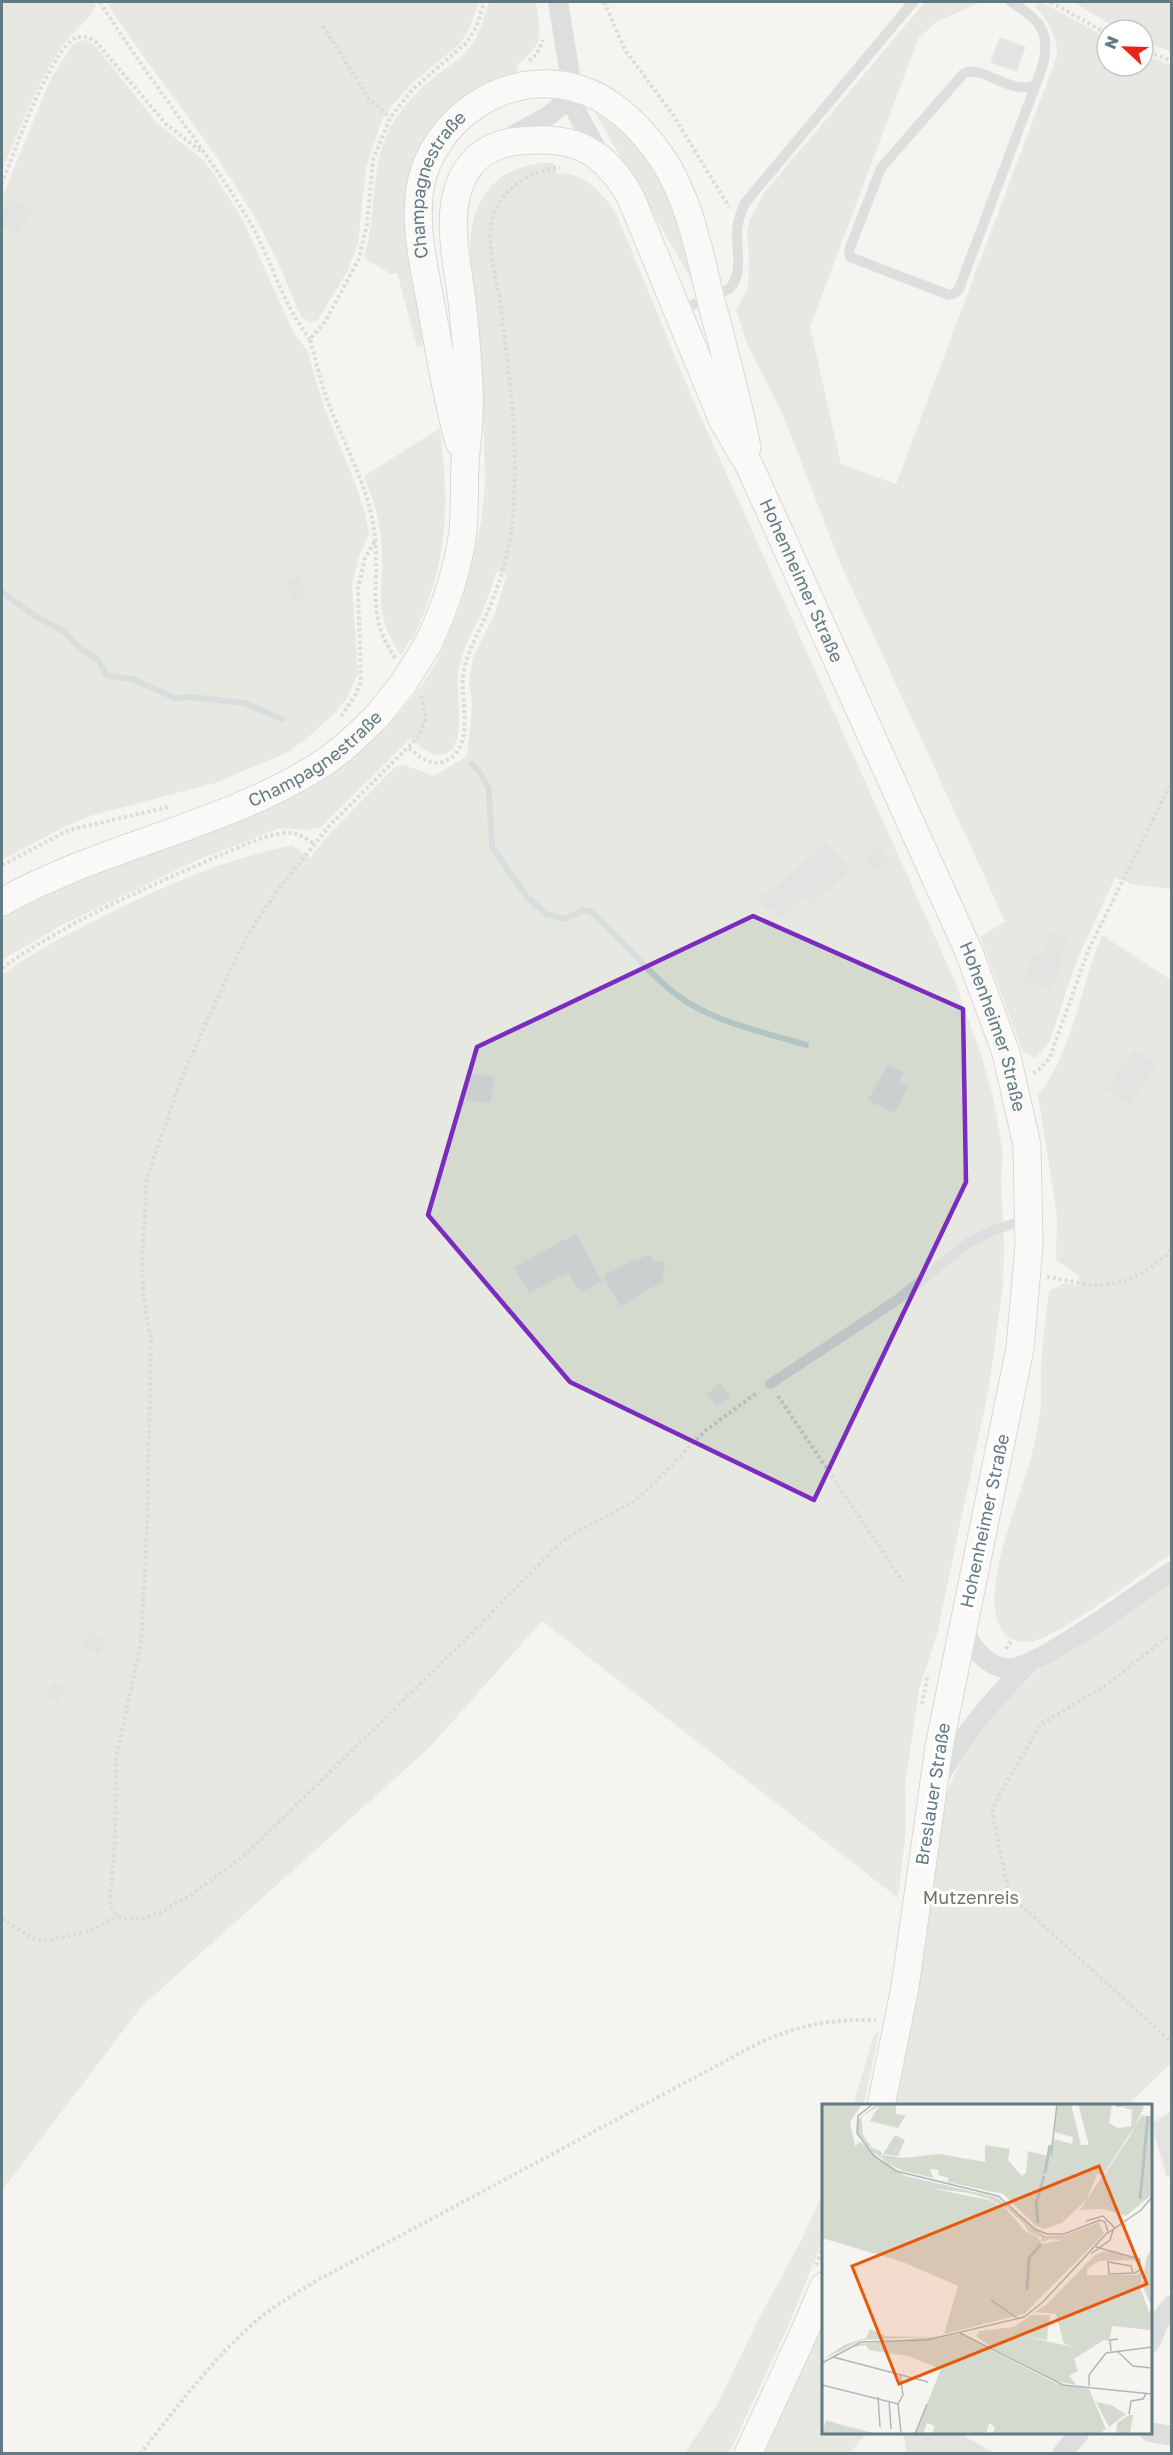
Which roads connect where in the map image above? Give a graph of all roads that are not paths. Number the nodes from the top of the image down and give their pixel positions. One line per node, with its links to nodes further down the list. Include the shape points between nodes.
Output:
1 (558, 2): 5 (street, Hohenheimer Straße)
2 (913, 2): 8 (lane, via 745,203 739,219 736,279 729,289)
3 (1011, 2): 4 (lane, via 1034,17 1046,39 1045,57)
4 (1035, 85): 4 (lane, via 957,292 949,295 850,257 849,250 881,168 963,74 973,71 1022,89)
5 (572, 87): 6 (street, Champagnestraße, via 567,99 555,110); 7 (street, Hohenheimer Straße, via 578,116); 8 (main road, Hohenheimer Straße, via 596,96 620,112 662,158 683,201); 10 (main road, Champagnestraße, via 530,85 485,99 448,129 432,152 423,176 418,203 422,252 446,391)
6 (499, 144): 7 (main road, Champagnestraße, via 519,140 561,141); 10 (main road, Champagnestraße, via 469,167 456,206 454,238 470,388)
7 (601, 158): 9 (main road, Hohenheimer Straße, via 631,198)
8 (710, 297): 9 (lane); 11 (main road, Hohenheimer Straße)
9 (678, 311): 11 (main road, Hohenheimer Straße, via 723,421)
10 (465, 467): 12 (main road, Champagnestraße, bridge, via 459,556 446,604 428,644 379,714 333,756 276,789 36,883)
11 (750, 467): 13 (main road, Hohenheimer Straße, via 969,952 1015,1084 1027,1144)
12 (2, 902)
13 (1029, 1219): 14 (lane, via 968,1243 897,1300); 16 (main road, Hohenheimer Straße, via 1020,1348)
14 (770, 1384)
15 (1172, 1571): 17 (street)
16 (963, 1626): 17 (street, via 979,1652 995,1665 1011,1668); 18 (main road, Breslauer Straße)
17 (1031, 1662): 18 (street, via 969,1728)
18 (932, 1795): 19 (main road, Breslauer Straße, via 899,2020)
19 (881, 2104)
20 (822, 2291): 26 (main road)
21 (1172, 2305): 22 (street)
22 (1152, 2339)
23 (1152, 2433): 25 (street)
24 (1079, 2434): 27 (street)
25 (1172, 2436)
26 (748, 2454)
27 (1062, 2454)

